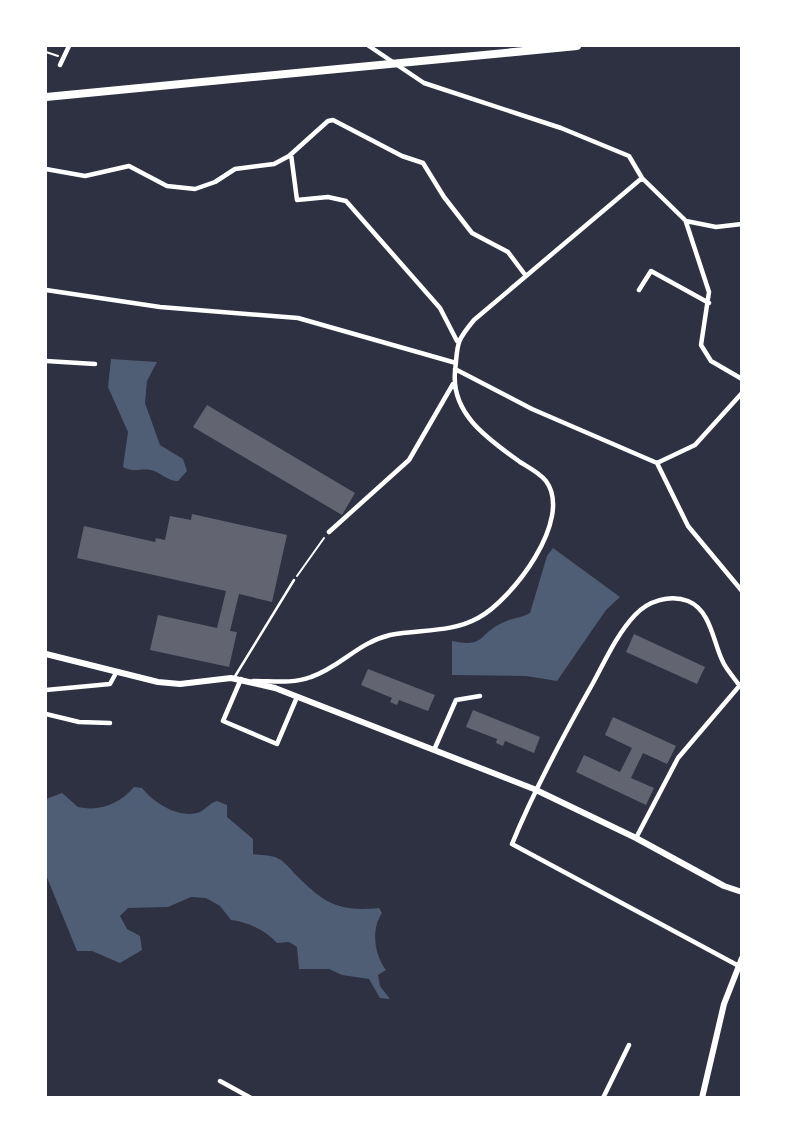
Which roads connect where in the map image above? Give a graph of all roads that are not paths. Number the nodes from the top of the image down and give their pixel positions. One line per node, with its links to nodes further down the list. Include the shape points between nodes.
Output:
1 (69, 46): 4 (street)
2 (369, 46): 8 (street, via 424,83 561,128 629,156)
3 (577, 46): 5 (highway)
4 (60, 65)
5 (46, 97)
6 (291, 154): 7 (street, via 274,164 235,169 195,188 167,186 129,166 85,176); 11 (street, via 333,120 423,163 472,233 509,252); 15 (street, via 297,200 328,197 346,201 440,308)
7 (46, 169)
8 (642, 178): 9 (street); 11 (street)
9 (686, 221): 10 (street, via 716,228); 14 (street, via 704,266)
10 (741, 224)
11 (526, 276): 15 (street, via 474,320)
12 (46, 290): 18 (street, via 160,307 298,318)
13 (639, 290): 14 (street, via 651,271)
14 (709, 303): 19 (street, via 701,345 711,361)
15 (457, 341): 18 (street)
16 (46, 361): 17 (street)
17 (95, 364)
18 (455, 366): 20 (street); 22 (street, via 532,409)
19 (741, 379)
20 (454, 383): 23 (street, via 409,460); 29 (street, via 467,417 482,434 546,480 553,509 533,562 511,591 480,618 456,628 370,640 312,677 290,682)
21 (741, 393): 22 (street, via 695,444)
22 (657, 463): 25 (street, via 688,526)
23 (329, 532)
24 (294, 580): 28 (lane)
25 (741, 591)
26 (46, 656): 27 (street)
27 (116, 673): 28 (street, via 180,684); 31 (street, via 110,684)
28 (237, 679): 29 (street); 33 (street, via 222,721 277,744)
29 (252, 681): 33 (street)
30 (740, 684): 37 (street, via 724,665 700,609 675,599 648,605 635,615 610,653); 38 (street, via 678,758)
31 (46, 690)
32 (480, 696): 36 (street, via 456,700)
33 (297, 697): 36 (street)
34 (46, 714): 35 (street)
35 (110, 723)
36 (434, 751): 37 (street)
37 (534, 789): 38 (street); 41 (street, via 512,844)
38 (636, 838): 39 (street)
39 (741, 892)
40 (741, 958): 41 (street)
41 (737, 965): 46 (street)
42 (629, 1045): 45 (street)
43 (220, 1081): 44 (street)
44 (251, 1097)
45 (603, 1097)
46 (702, 1097)

